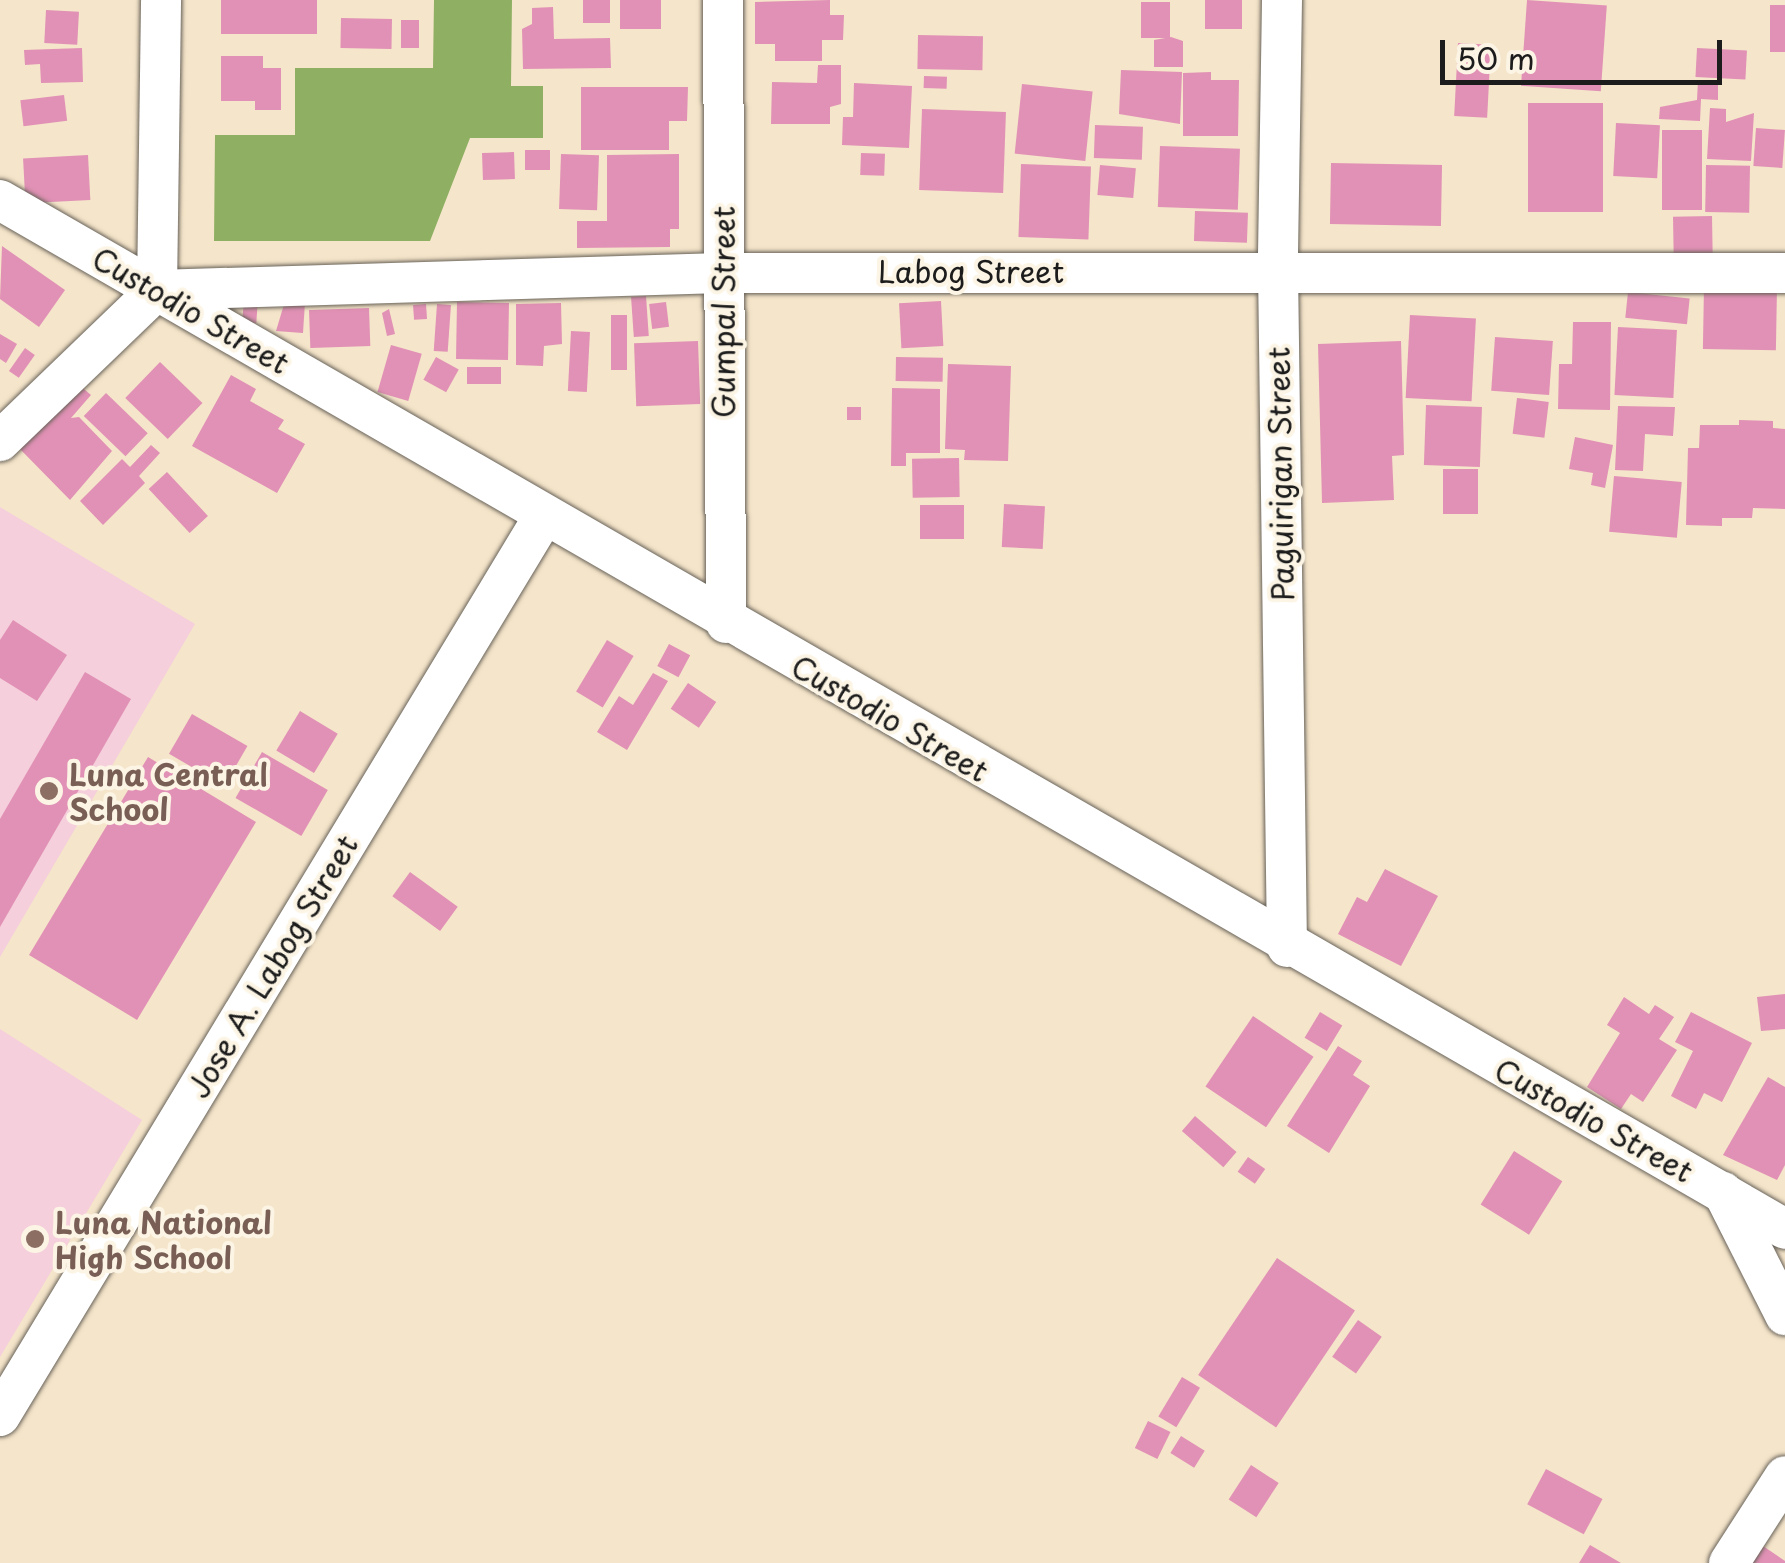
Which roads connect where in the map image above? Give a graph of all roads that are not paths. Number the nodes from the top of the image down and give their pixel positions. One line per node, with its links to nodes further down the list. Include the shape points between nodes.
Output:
1 (161, 0): 8 (street)
2 (723, 0): 6 (street, Gumpal Street)
3 (1282, 0): 5 (street, Paguirigan Street)
4 (0, 200): 8 (street, Custodio Street)
5 (1278, 268): 6 (street, Labog Street); 7 (street, Labog Street); 12 (street, Paguirigan Street)
6 (722, 272): 8 (street, Labog Street); 11 (street, Gumpal Street)
7 (1785, 273)
8 (157, 290): 9 (street); 10 (street, Custodio Street)
9 (0, 441)
10 (544, 516): 11 (street, Custodio Street); 16 (street, Jose A. Labog Street)
11 (726, 624): 12 (street, Custodio Street)
12 (1287, 947): 13 (street, Custodio Street)
13 (1723, 1192): 14 (street, Custodio Street); 15 (street)
14 (1785, 1229)
15 (1785, 1315)
16 (0, 1416)
17 (1785, 1476): 18 (street)
18 (1729, 1563)

